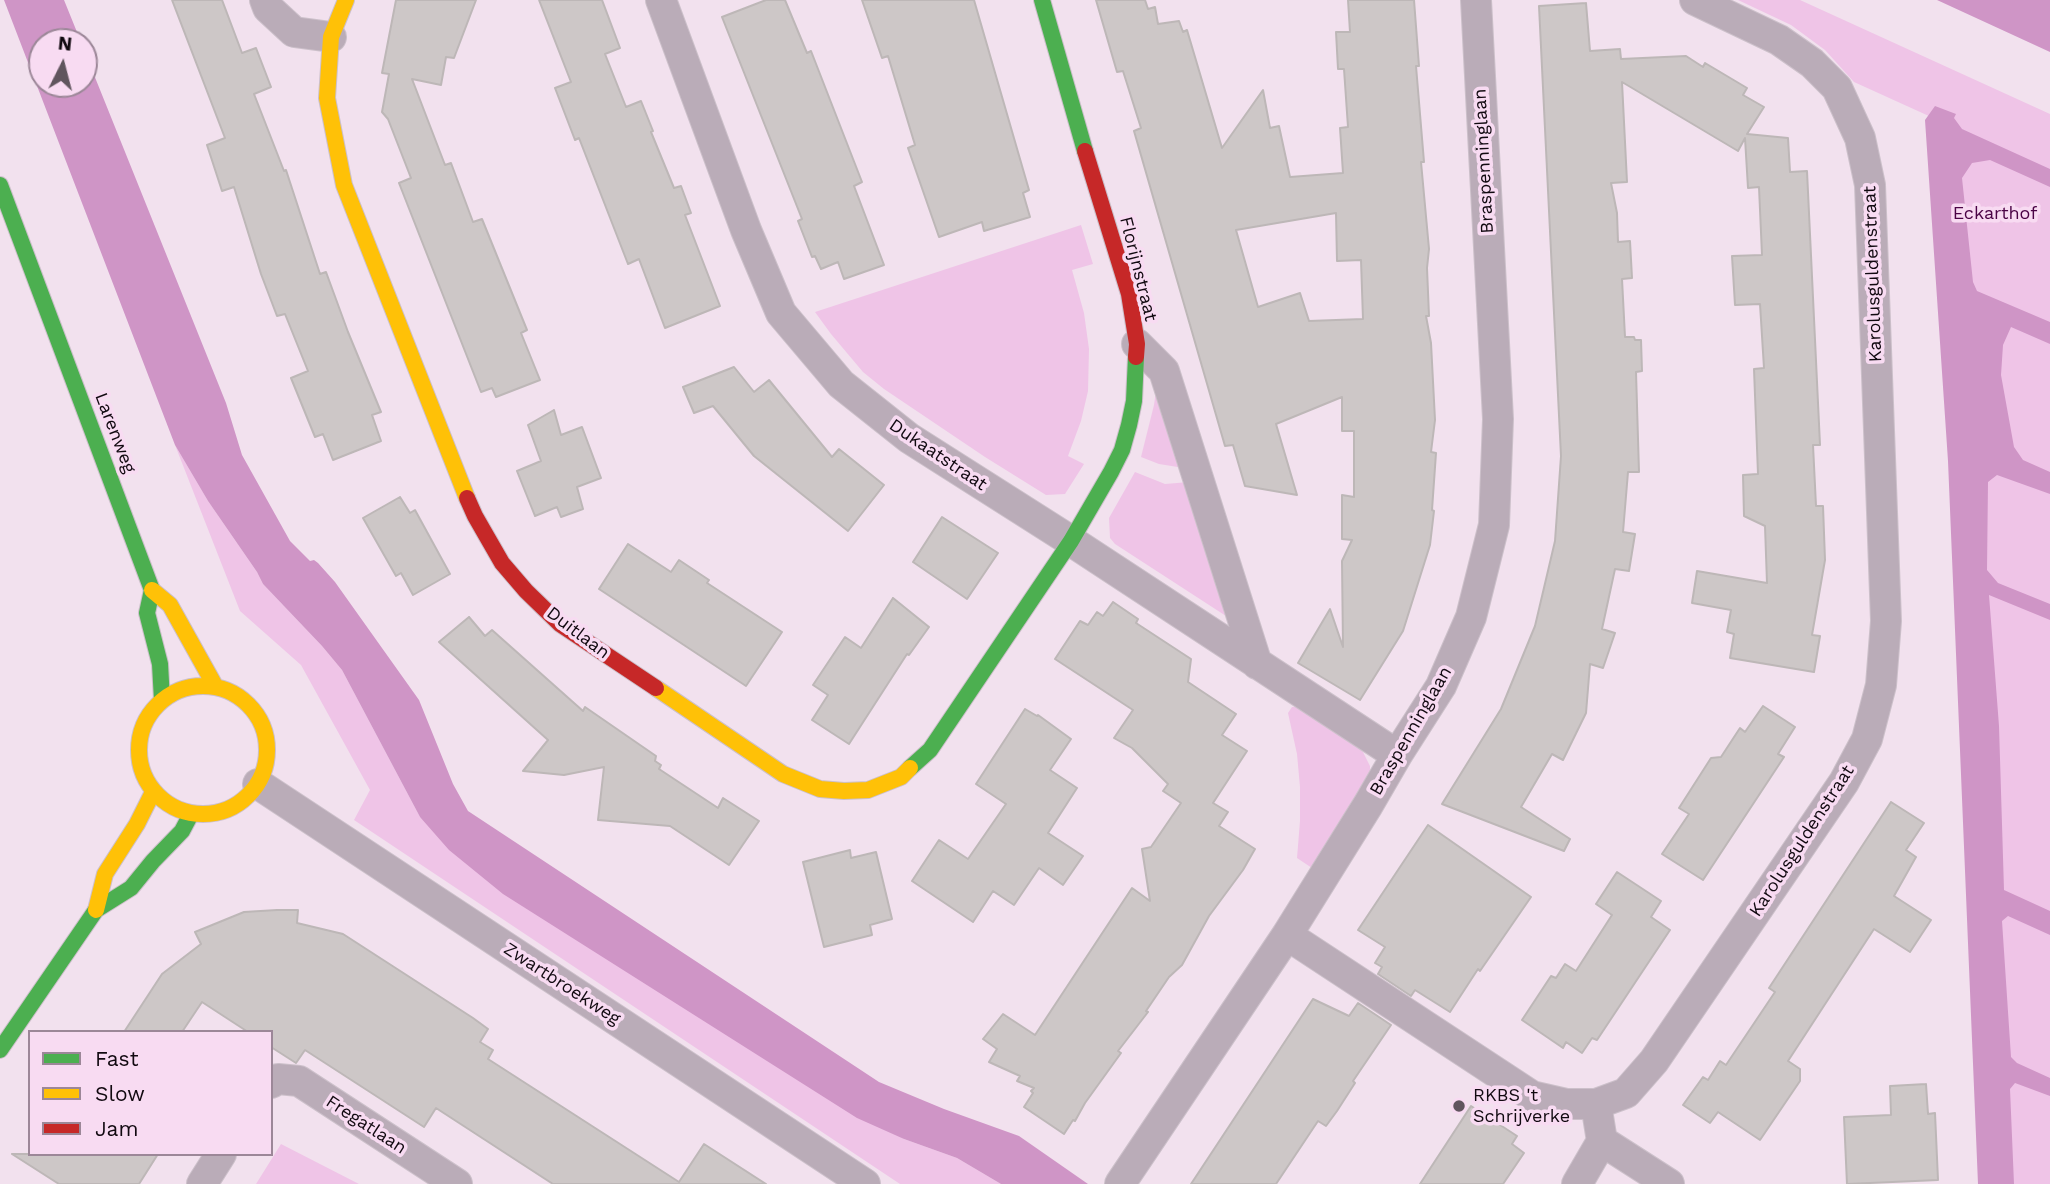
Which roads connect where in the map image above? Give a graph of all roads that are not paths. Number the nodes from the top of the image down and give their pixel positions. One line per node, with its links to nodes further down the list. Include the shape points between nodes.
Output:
1 (265, 0): 7 (street, via 294,32)
2 (346, 0): 7 (street, Duitlaan)
3 (661, 0): 10 (street, Dukaatstraat, via 781,313 841,384 909,438)
4 (1042, 0): 9 (street, Florijnstraat, via 1129,294)
5 (1476, 0): 15 (street, Braspenninglaan, via 1498,419 1494,525 1471,617 1441,686)
6 (1695, 0): 23 (street, Karolusguldenstraat, via 1779,40 1812,63 1837,88 1860,138 1870,185 1872,226 1886,621 1881,685 1867,739 1844,782 1654,1061 1626,1093)
7 (331, 37): 10 (street, Duitlaan, via 327,98 344,185 455,471 502,563 560,624 783,774 820,789 868,790 901,777 930,750)
8 (0, 185): 11 (street, Larenweg)
9 (1137, 344): 10 (street, Florijnstraat, via 1135,401 1122,450); 12 (street, via 1164,371)
10 (1071, 541): 12 (street, Dukaatstraat)
11 (152, 590): 13 (street, via 170,605); 14 (street, Larenweg, via 147,613 160,664)
12 (1257, 664): 15 (street, Dukaatstraat)
13 (214, 684): 14 (street, via 185,687); 16 (street, via 254,711 266,734 267,760)
14 (162, 700): 17 (street, via 146,719 138,744 141,769)
15 (1397, 755): 20 (street, Braspenninglaan)
16 (258, 784): 18 (street, via 229,810); 28 (street, Zwartbroekweg)
17 (153, 792): 18 (street); 19 (street, via 105,874)
18 (191, 814): 19 (street, via 131,888)
19 (96, 910): 21 (street)
20 (1287, 935): 23 (street, Karolusguldenstraat, via 1532,1096 1567,1104); 29 (street, Braspenninglaan)
21 (0, 1049)
22 (273, 1082): 27 (street, Fregatlaan, via 299,1082)
23 (1596, 1104): 24 (street)
24 (1602, 1141): 30 (street); 31 (street)
25 (219, 1156): 26 (street)
26 (202, 1184)
27 (457, 1184)
28 (866, 1184)
29 (1120, 1184)
30 (1577, 1184)
31 (1669, 1184)

